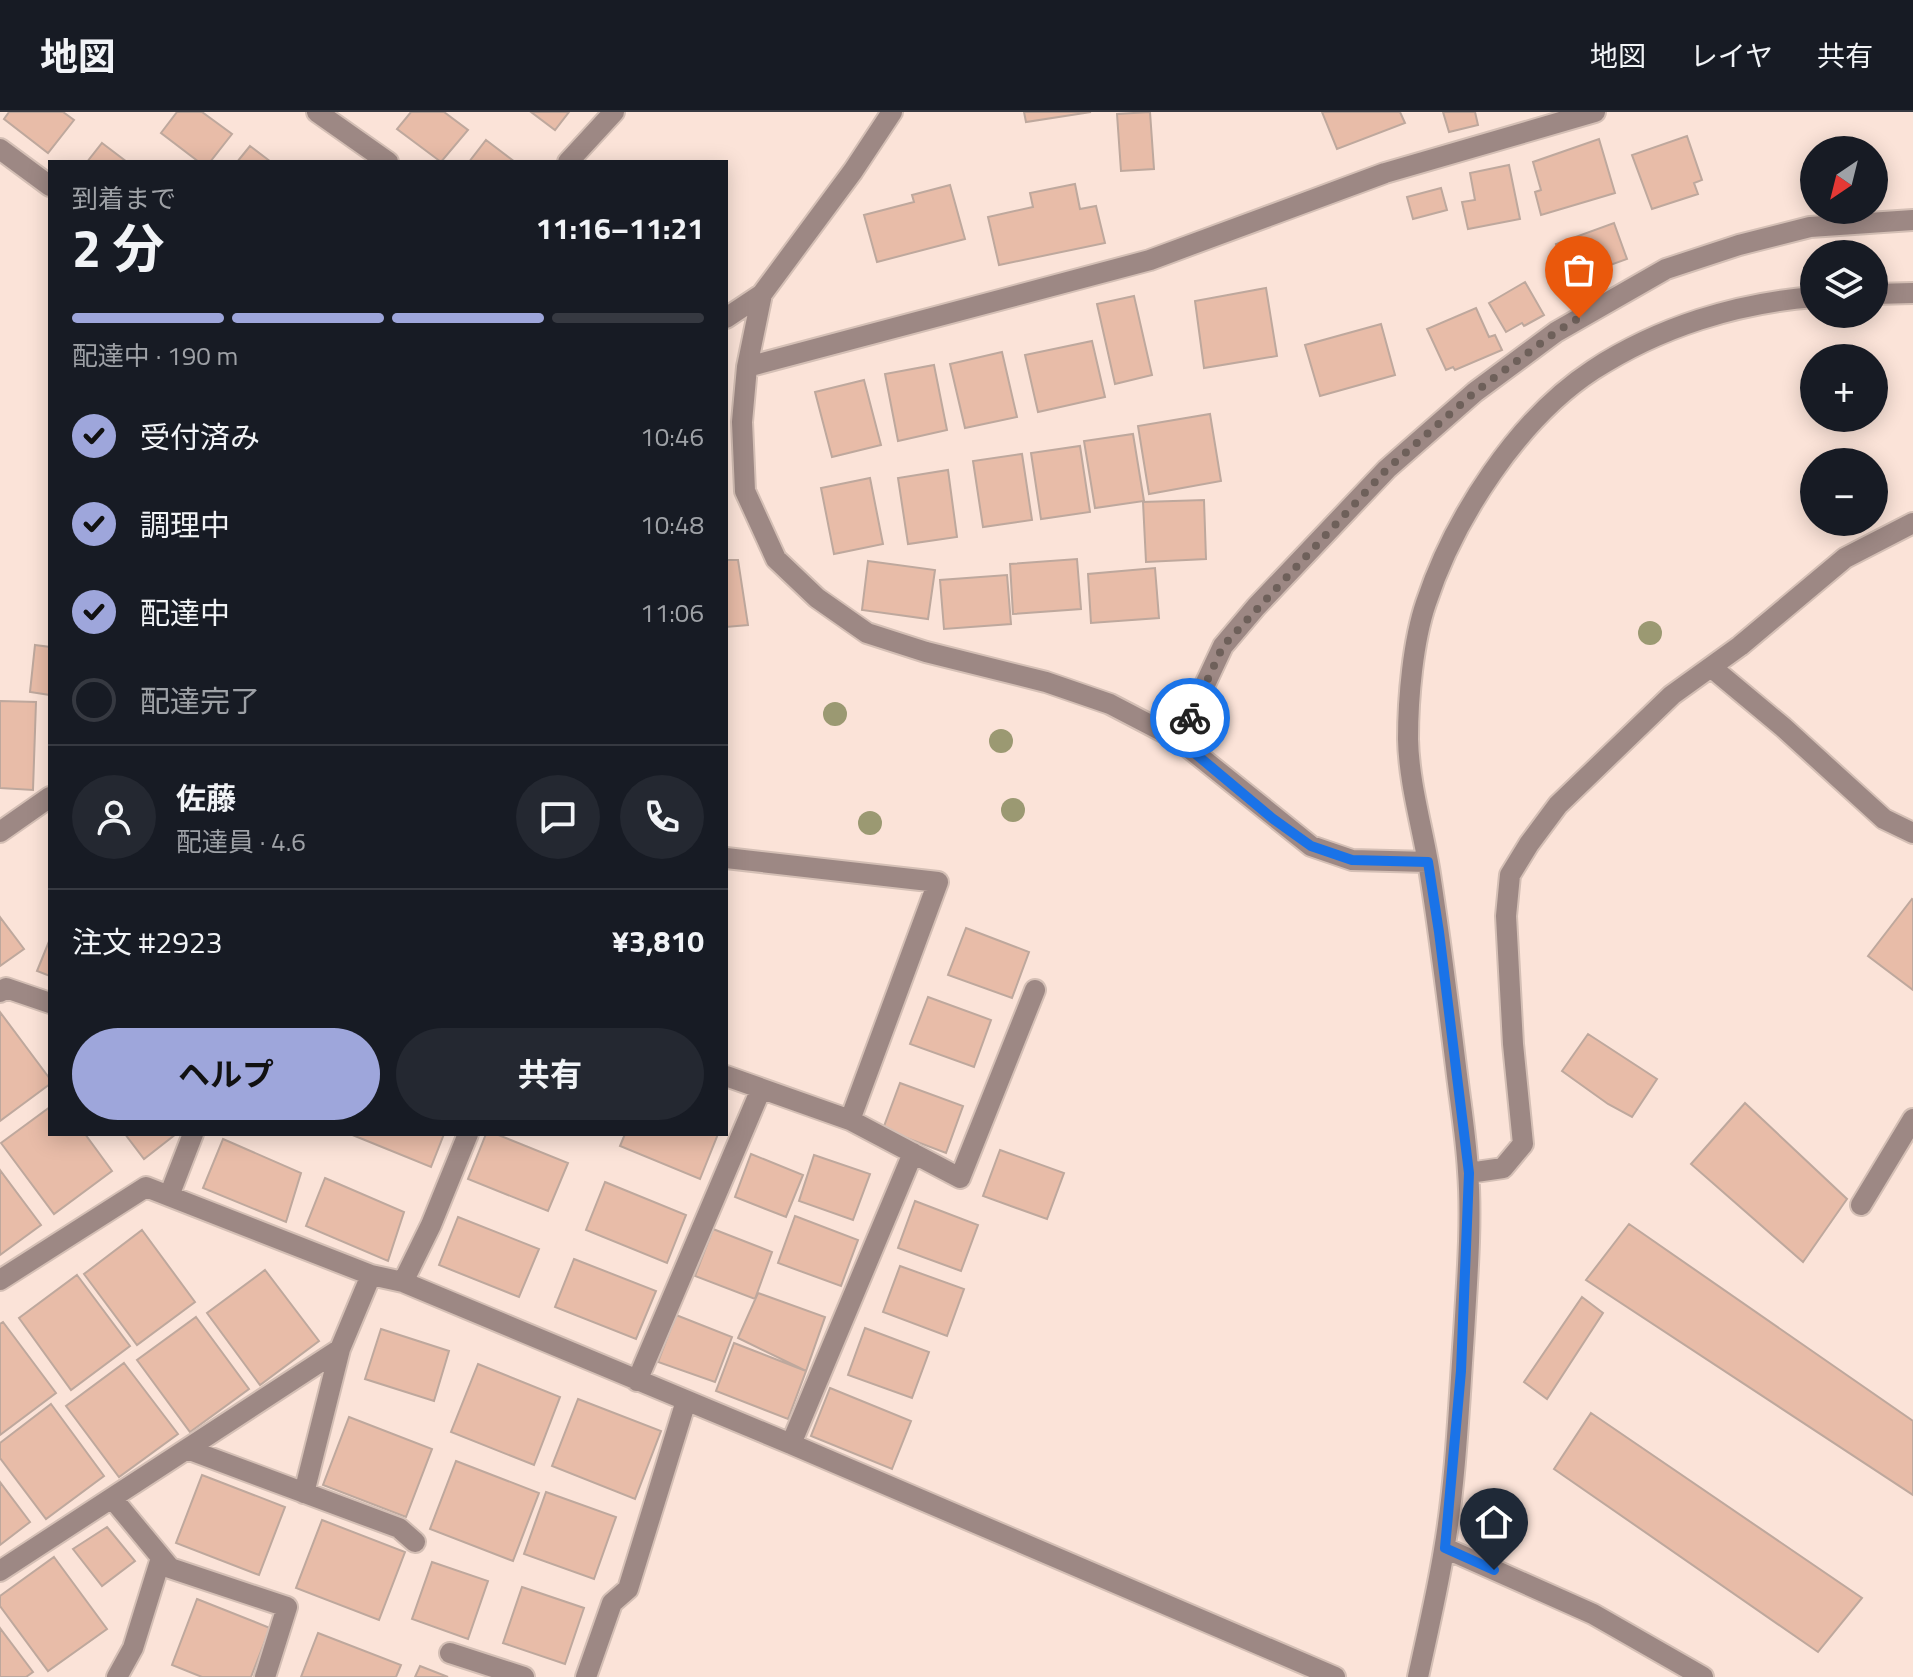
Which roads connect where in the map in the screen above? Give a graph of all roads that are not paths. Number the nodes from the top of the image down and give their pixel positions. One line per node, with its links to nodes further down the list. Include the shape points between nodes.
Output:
1 (317, 112): 6 (street)
2 (614, 112): 7 (street)
3 (892, 112): 11 (street)
4 (1595, 112): 15 (street, via 1385,173 1150,260)
5 (0, 149): 8 (street)
6 (385, 160)
7 (570, 160)
8 (48, 185)
9 (1913, 220): 18 (street, via 1810,227 1739,245 1666,269 1556,332 1475,392 1387,469 1256,607 1223,646)
10 (1913, 293): 12 (street)
11 (762, 294): 14 (street); 15 (street)
12 (1888, 294)
13 (1800, 298): 23 (street, via 1681,325 1592,370 1529,426 1499,463 1445,553 1424,607 1408,739)
14 (728, 317)
15 (747, 367): 18 (street, via 742,422 745,491 776,559 817,598 867,633 1046,682 1110,704)
16 (1913, 523): 17 (street, via 1845,558)
17 (1711, 667): 21 (street, via 1884,819); 34 (street, via 1672,695 1558,805 1510,875 1506,916 1523,1144 1503,1168)
18 (1179, 740): 23 (street, via 1311,846 1352,860)
19 (48, 798): 20 (street)
20 (0, 832)
21 (1913, 833)
22 (728, 858): 30 (street, via 938,882)
23 (1428, 862): 34 (street)
24 (1035, 990): 33 (street, via 960,1178)
25 (0, 992): 26 (street, via 6,988)
26 (48, 1002)
27 (728, 1077): 28 (street)
28 (761, 1089): 30 (street); 41 (street)
29 (1913, 1119): 36 (street)
30 (850, 1120): 33 (street)
31 (192, 1136): 35 (street)
32 (467, 1136): 39 (street)
33 (913, 1153): 43 (street)
34 (1469, 1173): 48 (street, via 1465,1312)
35 (169, 1196): 37 (street); 38 (street, via 146,1187)
36 (1861, 1205)
37 (371, 1275): 39 (street); 40 (street)
38 (0, 1280)
39 (403, 1282): 41 (street)
40 (340, 1349): 44 (street); 45 (street)
41 (637, 1381): 42 (street)
42 (686, 1401): 43 (street); 55 (street, via 628,1589 612,1603)
43 (791, 1444): 56 (street)
44 (187, 1449): 45 (street); 46 (street)
45 (304, 1493): 47 (street, via 399,1528)
46 (112, 1498): 49 (street); 50 (street)
47 (415, 1542)
48 (1445, 1548): 57 (street); 58 (street, via 1593,1614)
49 (161, 1558): 52 (street, via 133,1648); 53 (street, via 170,1568 287,1607)
50 (0, 1571)
51 (450, 1653): 54 (street)
52 (117, 1677)
53 (265, 1677)
54 (524, 1677)
55 (586, 1677)
56 (1335, 1677)
57 (1418, 1677)
58 (1703, 1677)

